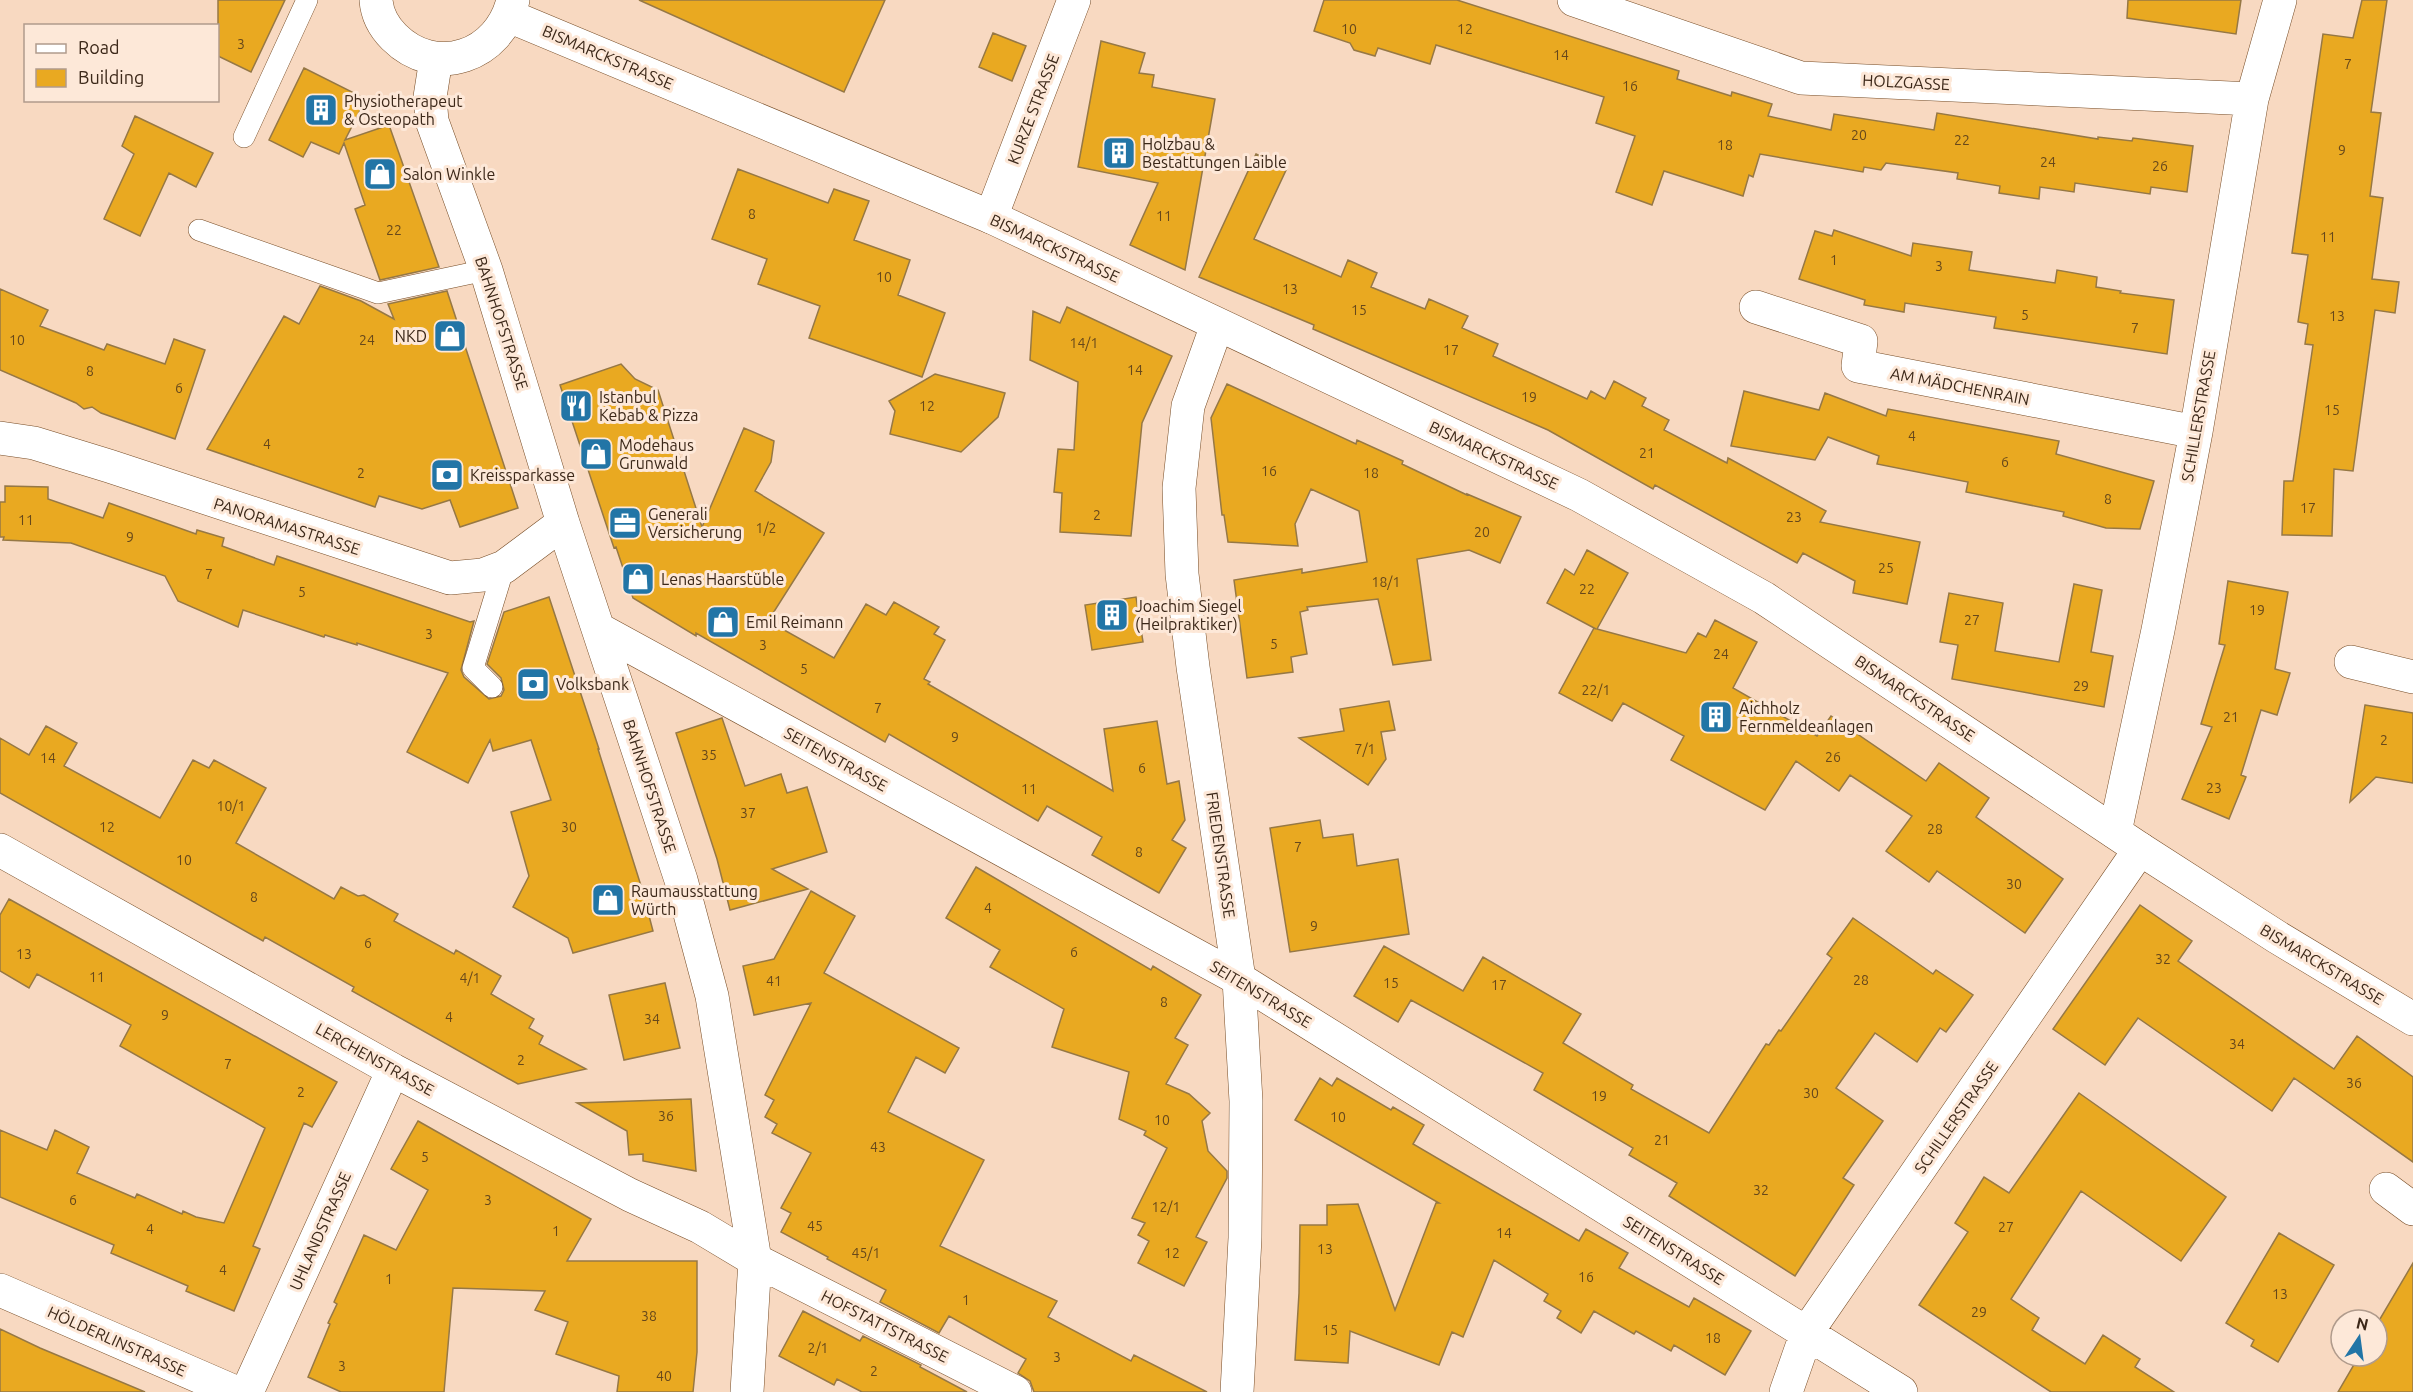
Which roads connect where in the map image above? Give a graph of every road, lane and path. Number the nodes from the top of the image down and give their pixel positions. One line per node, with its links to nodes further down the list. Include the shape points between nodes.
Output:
1 (308, 0): 9 (lane)
2 (376, 0): 7 (street, via 380,18 399,42 410,51)
3 (1074, 0): 10 (street, KURZE STRASSE)
4 (1574, 0): 8 (street, HOLZGASSE, via 1801,78)
5 (2280, 0): 8 (street, SCHILLERSTRASSE)
6 (511, 8): 7 (street, via 497,35 478,50 457,58); 10 (street, BISMARCKSTRASSE)
7 (436, 58): 12 (street, BAHNHOFSTRASSE, via 430,97 432,121)
8 (2252, 99): 15 (street, SCHILLERSTRASSE)
9 (244, 136)
10 (991, 217): 14 (street, BISMARCKSTRASSE)
11 (199, 230): 12 (lane, via 378,293)
12 (486, 270): 17 (street, BAHNHOFSTRASSE)
13 (1756, 308): 15 (street, AM MÄDCHENRAIN, via 1861,341 1858,366)
14 (1217, 325): 23 (street, BISMARCKSTRASSE, via 1579,495 1764,598); 25 (street, FRIEDENSTRASSE, via 1188,406 1180,499 1182,574)
15 (2196, 432): 23 (street, SCHILLERSTRASSE, via 2158,630)
16 (0, 438): 18 (street, PANORAMASTRASSE, via 33,443 98,463 450,578 483,575)
17 (564, 523): 18 (street, PANORAMASTRASSE); 19 (street, BAHNHOFSTRASSE)
18 (504, 567): 22 (lane, via 473,668)
19 (600, 630): 25 (street, SEITENSTRASSE); 30 (street, BAHNHOFSTRASSE, via 681,880 712,996)
20 (2351, 662): 21 (street)
21 (2413, 677)
22 (492, 687)
23 (2128, 840): 26 (street, BISMARCKSTRASSE); 32 (street, SCHILLERSTRASSE)
24 (0, 850): 27 (street, LERCHENSTRASSE)
25 (1239, 979): 32 (street, SEITENSTRASSE); 37 (street, FRIEDENSTRASSE, via 1246,1101 1245,1238)
26 (2413, 1019)
27 (393, 1070): 30 (street, LERCHENSTRASSE, via 630,1195 700,1227); 34 (street, UHLANDSTRASSE)
28 (2386, 1189): 29 (street)
29 (2413, 1209)
30 (755, 1260): 35 (street, BAHNHOFSTRASSE); 36 (street, HOFSTATTSTRASSE)
31 (0, 1290): 33 (street, HÖLDERLINSTRASSE)
32 (1807, 1332): 38 (street, SCHILLERSTRASSE); 39 (street, SEITENSTRASSE)
33 (235, 1392)
34 (247, 1392)
35 (747, 1392)
36 (1015, 1392)
37 (1237, 1392)
38 (1786, 1392)
39 (1902, 1392)

